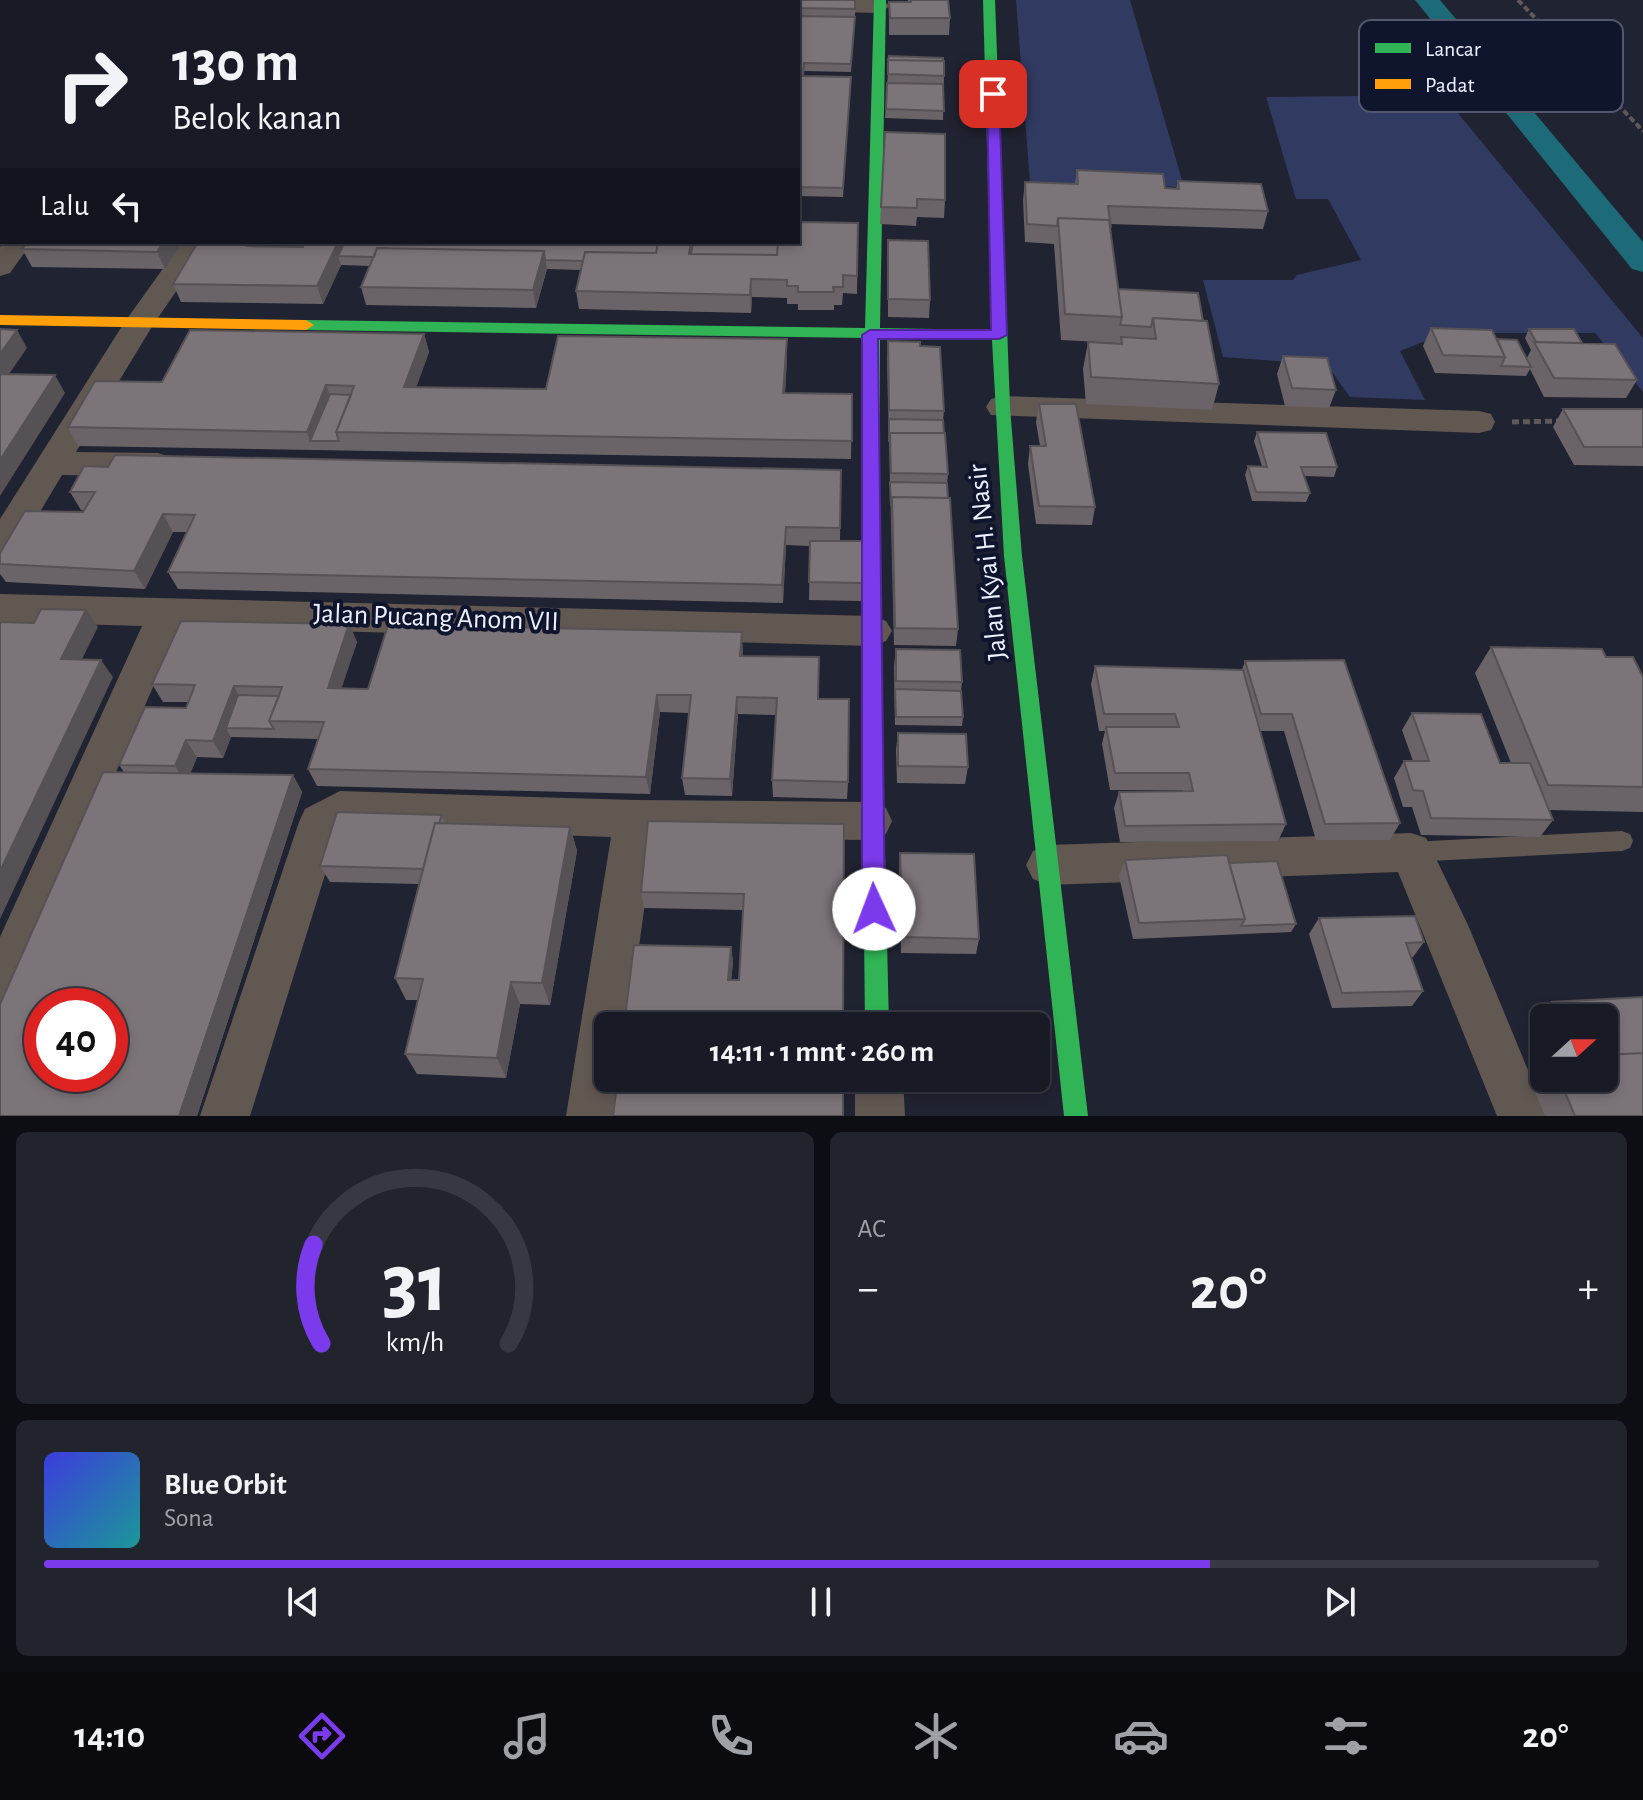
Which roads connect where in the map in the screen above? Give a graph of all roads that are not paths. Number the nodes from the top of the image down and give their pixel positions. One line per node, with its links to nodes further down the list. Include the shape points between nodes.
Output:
1 (989, 0): 12 (street, Jalan Kyai H. Nasir)
2 (880, 3): 3 (street); 5 (street)
3 (800, 4)
4 (843, 233): 5 (street)
5 (873, 235): 11 (street)
6 (17, 244): 8 (street)
7 (195, 244): 10 (street)
8 (0, 267)
9 (0, 320): 10 (street)
10 (139, 323): 11 (street); 15 (street)
11 (870, 335): 12 (street); 20 (street, via 854,483)
12 (999, 335): 13 (street, Jalan Kyai H. Nasir)
13 (1002, 407): 14 (street); 26 (street, Jalan Kyai H. Nasir)
14 (1479, 422)
15 (52, 463): 16 (street); 17 (street)
16 (194, 466)
17 (0, 548)
18 (0, 608): 19 (street, Jalan Pucang Anom VII)
19 (168, 610): 20 (street, Jalan Pucang Anom VII); 27 (street)
20 (873, 631): 23 (street)
21 (1394, 809): 25 (street)
22 (635, 819): 23 (street); 30 (street, via 352,807 325,816); 31 (street)
23 (871, 821): 28 (street)
24 (1622, 841): 25 (lane)
25 (1411, 852): 26 (street); 34 (street)
26 (1048, 865): 33 (street, Jalan Kyai H. Nasir)
27 (0, 987)
28 (877, 1012)
29 (879, 1092): 32 (street)
30 (225, 1116)
31 (591, 1116)
32 (880, 1116)
33 (1076, 1116)
34 (1522, 1116)

